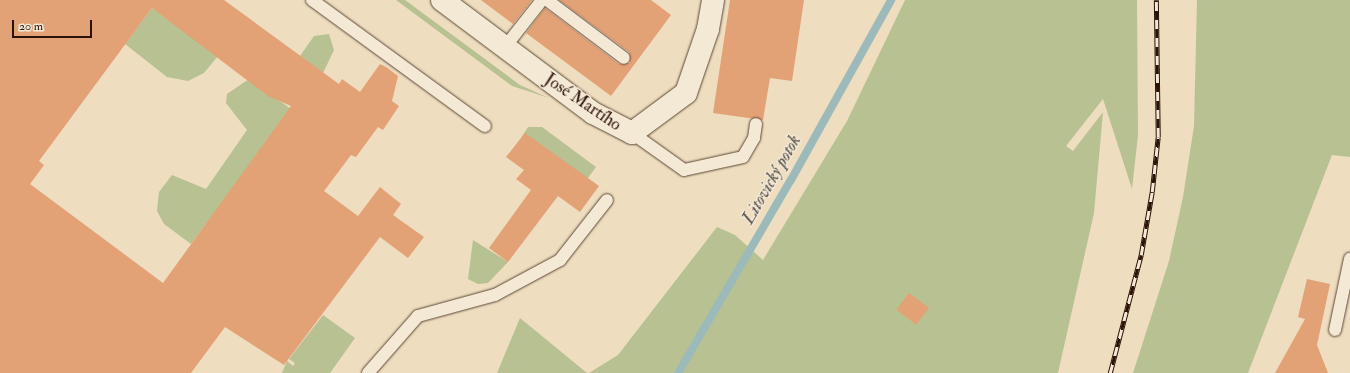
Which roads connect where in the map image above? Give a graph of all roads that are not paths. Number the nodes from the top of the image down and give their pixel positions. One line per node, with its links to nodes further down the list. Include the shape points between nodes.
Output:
1 (312, 0): 9 (lane)
2 (442, 0): 6 (street, José Martího)
3 (542, 0): 6 (lane)
4 (547, 0): 7 (lane)
5 (713, 0): 10 (street, José Martího, via 708,30 686,93)
6 (505, 47): 10 (street, José Martího, via 593,113)
7 (624, 58)
8 (756, 124): 10 (lane, via 754,138 743,157 684,170)
9 (485, 126)
10 (632, 133)
11 (607, 200): 14 (lane, via 560,260 495,295 418,316)
12 (1350, 259): 13 (lane)
13 (1335, 330)
14 (368, 373)

